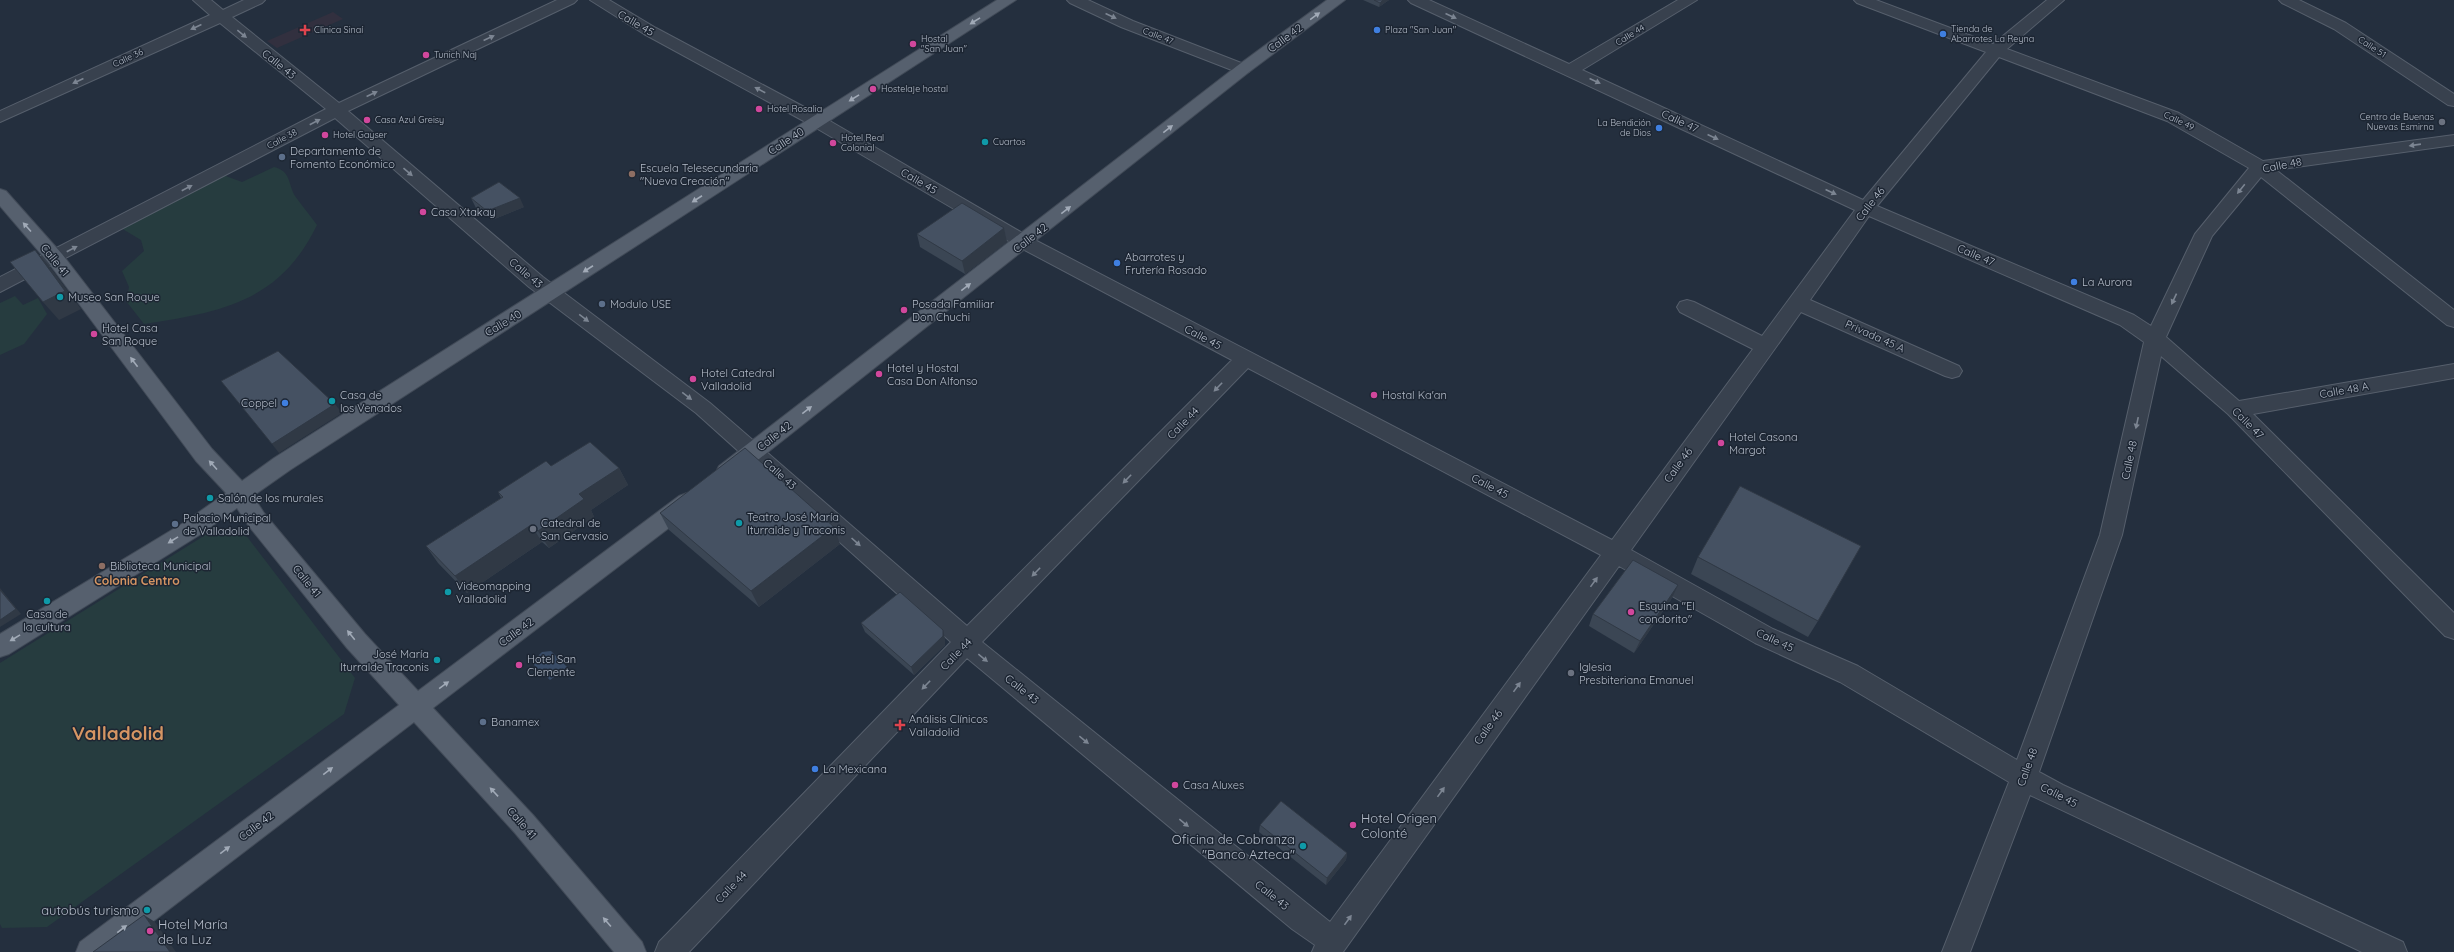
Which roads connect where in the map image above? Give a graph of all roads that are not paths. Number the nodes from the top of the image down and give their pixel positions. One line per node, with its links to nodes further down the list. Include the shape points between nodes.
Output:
1 (201, 0): 13 (street, Calle 43)
2 (257, 0): 13 (street, Calle 36)
3 (569, 0): 18 (street, Calle 38, one-way to 3)
4 (598, 0): 20 (street, Calle 45, one-way to 4, via 650,31)
5 (1008, 0): 20 (main road, Calle 40, one-way to 20)
6 (1075, 0): 15 (street, Calle 47, one-way to 15, via 1127,24)
7 (1337, 0): 15 (main road, Calle 42, one-way to 7)
8 (1416, 0): 16 (street, Calle 47, one-way to 16)
9 (1689, 0): 16 (street, Calle 44)
10 (1862, 0): 14 (street, Calle 49)
11 (2056, 0): 14 (street, Calle 46)
12 (2287, 0): 17 (street, Calle 51, via 2340,26)
13 (220, 16): 18 (street, Calle 43, one-way to 18); 19 (street, Calle 36, one-way to 19)
14 (1997, 49): 22 (street, Calle 49, via 2173,117); 24 (street, Calle 46)
15 (1243, 69): 25 (main road, Calle 42, one-way to 15)
16 (1571, 70): 24 (street, Calle 47, one-way to 24)
17 (2454, 101)
18 (336, 110): 26 (street, Calle 38, one-way to 18); 28 (street, Calle 43, one-way to 28)
19 (0, 117)
20 (818, 121): 25 (street, Calle 45); 28 (main road, Calle 40, one-way to 28)
21 (2454, 140): 22 (street, Calle 48, one-way to 22)
22 (2260, 167): 31 (street, Calle 49); 32 (street, Calle 48, one-way to 32, via 2204,234)
23 (0, 195): 26 (main road, Calle 41, one-way to 23)
24 (1866, 208): 29 (street, Calle 46); 32 (street, Calle 47, via 2127,320)
25 (1024, 242): 34 (street, Calle 45); 38 (main road, Calle 42, one-way to 25)
26 (54, 258): 27 (street, Calle 38); 39 (main road, Calle 41, one-way to 26, via 204,455)
27 (0, 285)
28 (551, 293): 38 (street, Calle 43, one-way to 38, via 703,408); 39 (main road, Calle 40, via 355,417)
29 (1797, 302): 33 (street, Calle 46); 35 (street, Privada 45 A)
30 (1687, 307): 33 (street)
31 (2454, 320)
32 (2155, 338): 37 (street, Calle 47); 45 (street, Calle 48, one-way to 45, via 2111,535)
33 (1764, 346): 40 (street, Calle 46)
34 (1245, 359): 40 (street, Calle 45); 42 (street, Calle 44, one-way to 42)
35 (1952, 371)
36 (2454, 371): 37 (street, Calle 48 A)
37 (2235, 409): 41 (street, Calle 47)
38 (754, 451): 42 (street, Calle 43, one-way to 42, via 957,632); 44 (main road, Calle 42, one-way to 38, via 572,591)
39 (240, 494): 43 (main road, Calle 40, one-way to 43, via 193,528); 44 (main road, Calle 41, one-way to 39, via 356,641 256,519)
40 (1615, 552): 45 (street, Calle 45, via 1764,636 1849,674); 46 (street, Calle 46, one-way to 40)
41 (2454, 629)
42 (966, 643): 46 (street, Calle 43, one-way to 46, via 1296,914); 49 (street, Calle 44, one-way to 49)
43 (0, 647)
44 (415, 706): 47 (main road, Calle 42, one-way to 44); 48 (main road, Calle 41, one-way to 44, via 524,824)
45 (2024, 777): 50 (street, Calle 48); 51 (street, Calle 45, via 2054,794)
46 (1329, 946)
47 (90, 952)
48 (632, 952)
49 (669, 952)
50 (1956, 952)
51 (2393, 952)

